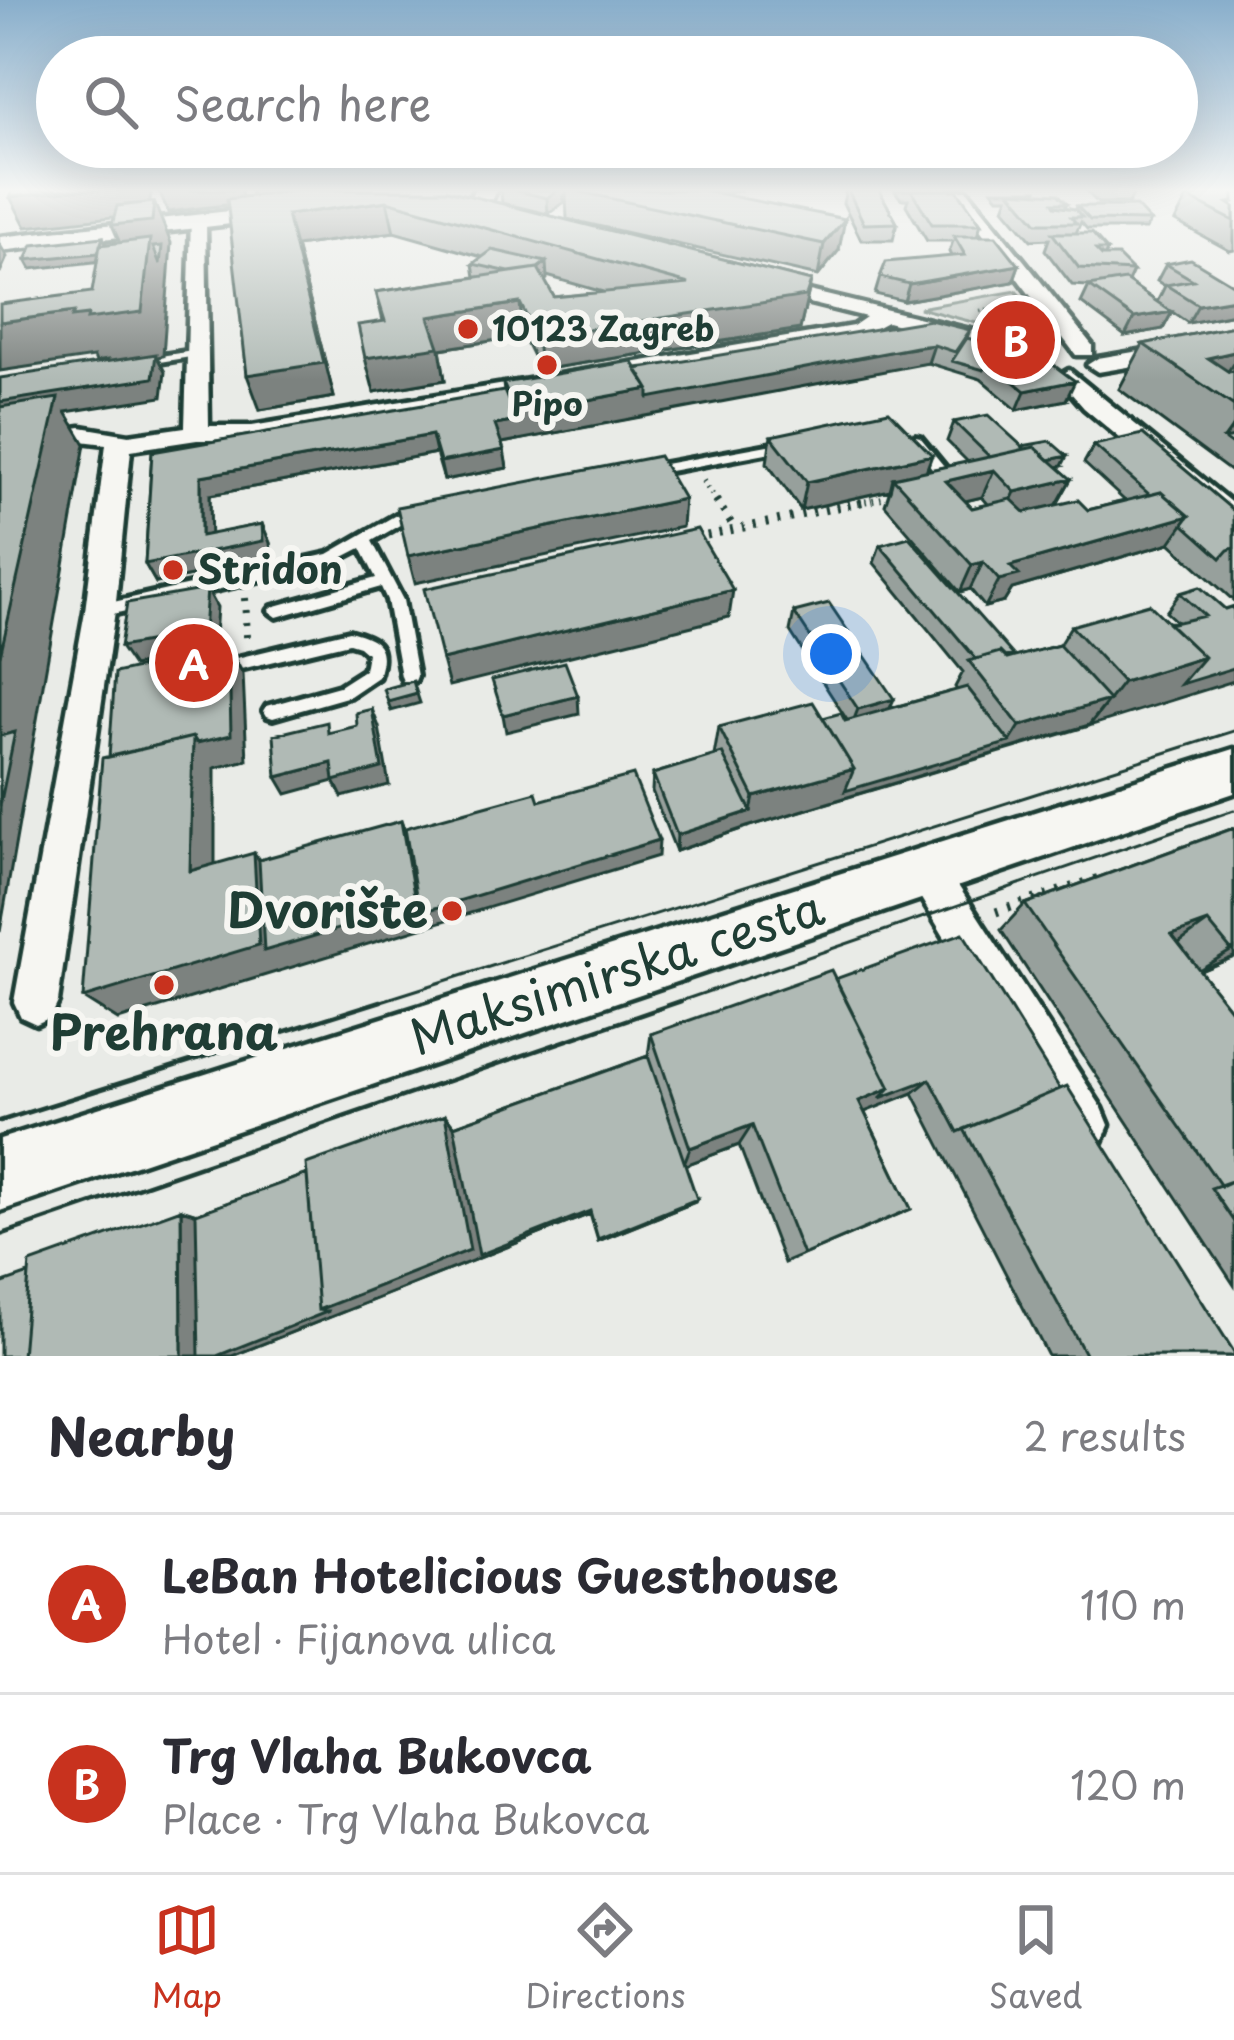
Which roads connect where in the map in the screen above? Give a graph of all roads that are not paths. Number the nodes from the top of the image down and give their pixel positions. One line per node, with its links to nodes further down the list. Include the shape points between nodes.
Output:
1 (197, 253): 7 (street)
2 (1003, 253): 8 (street)
3 (754, 284): 4 (street)
4 (882, 316): 6 (street); 12 (street, via 837,335 252,433)
5 (1234, 342): 8 (street, via 1127,364)
6 (1029, 351): 8 (street, via 1046,342); 10 (street, via 1041,369)
7 (199, 353): 9 (lane); 12 (street)
8 (1091, 357): 10 (street, via 1087,376)
9 (115, 366)
10 (1069, 377): 19 (street)
11 (906, 429): 17 (lane, via 944,470 942,484)
12 (197, 433): 14 (street)
13 (800, 443): 16 (lane)
14 (118, 444): 15 (street, via 100,433); 23 (street)
15 (0, 447)
16 (624, 476)
17 (931, 488)
18 (446, 509): 20 (lane, via 401,518)
19 (1234, 519)
20 (364, 540): 21 (lane); 23 (lane, via 332,558)
21 (385, 581): 22 (lane); 24 (lane)
22 (277, 610)
23 (100, 611): 31 (street, via 95,694)
24 (405, 656): 25 (lane); 27 (lane)
25 (374, 662): 26 (lane, via 375,651 349,637); 28 (lane, via 372,673 344,691)
26 (210, 670)
27 (409, 676)
28 (273, 711)
29 (1234, 771): 30 (main road, Maksimirska cesta)
30 (927, 872): 32 (street); 33 (main road, Maksimirska cesta)
31 (36, 1002)
32 (1108, 1160)
33 (0, 1175)

